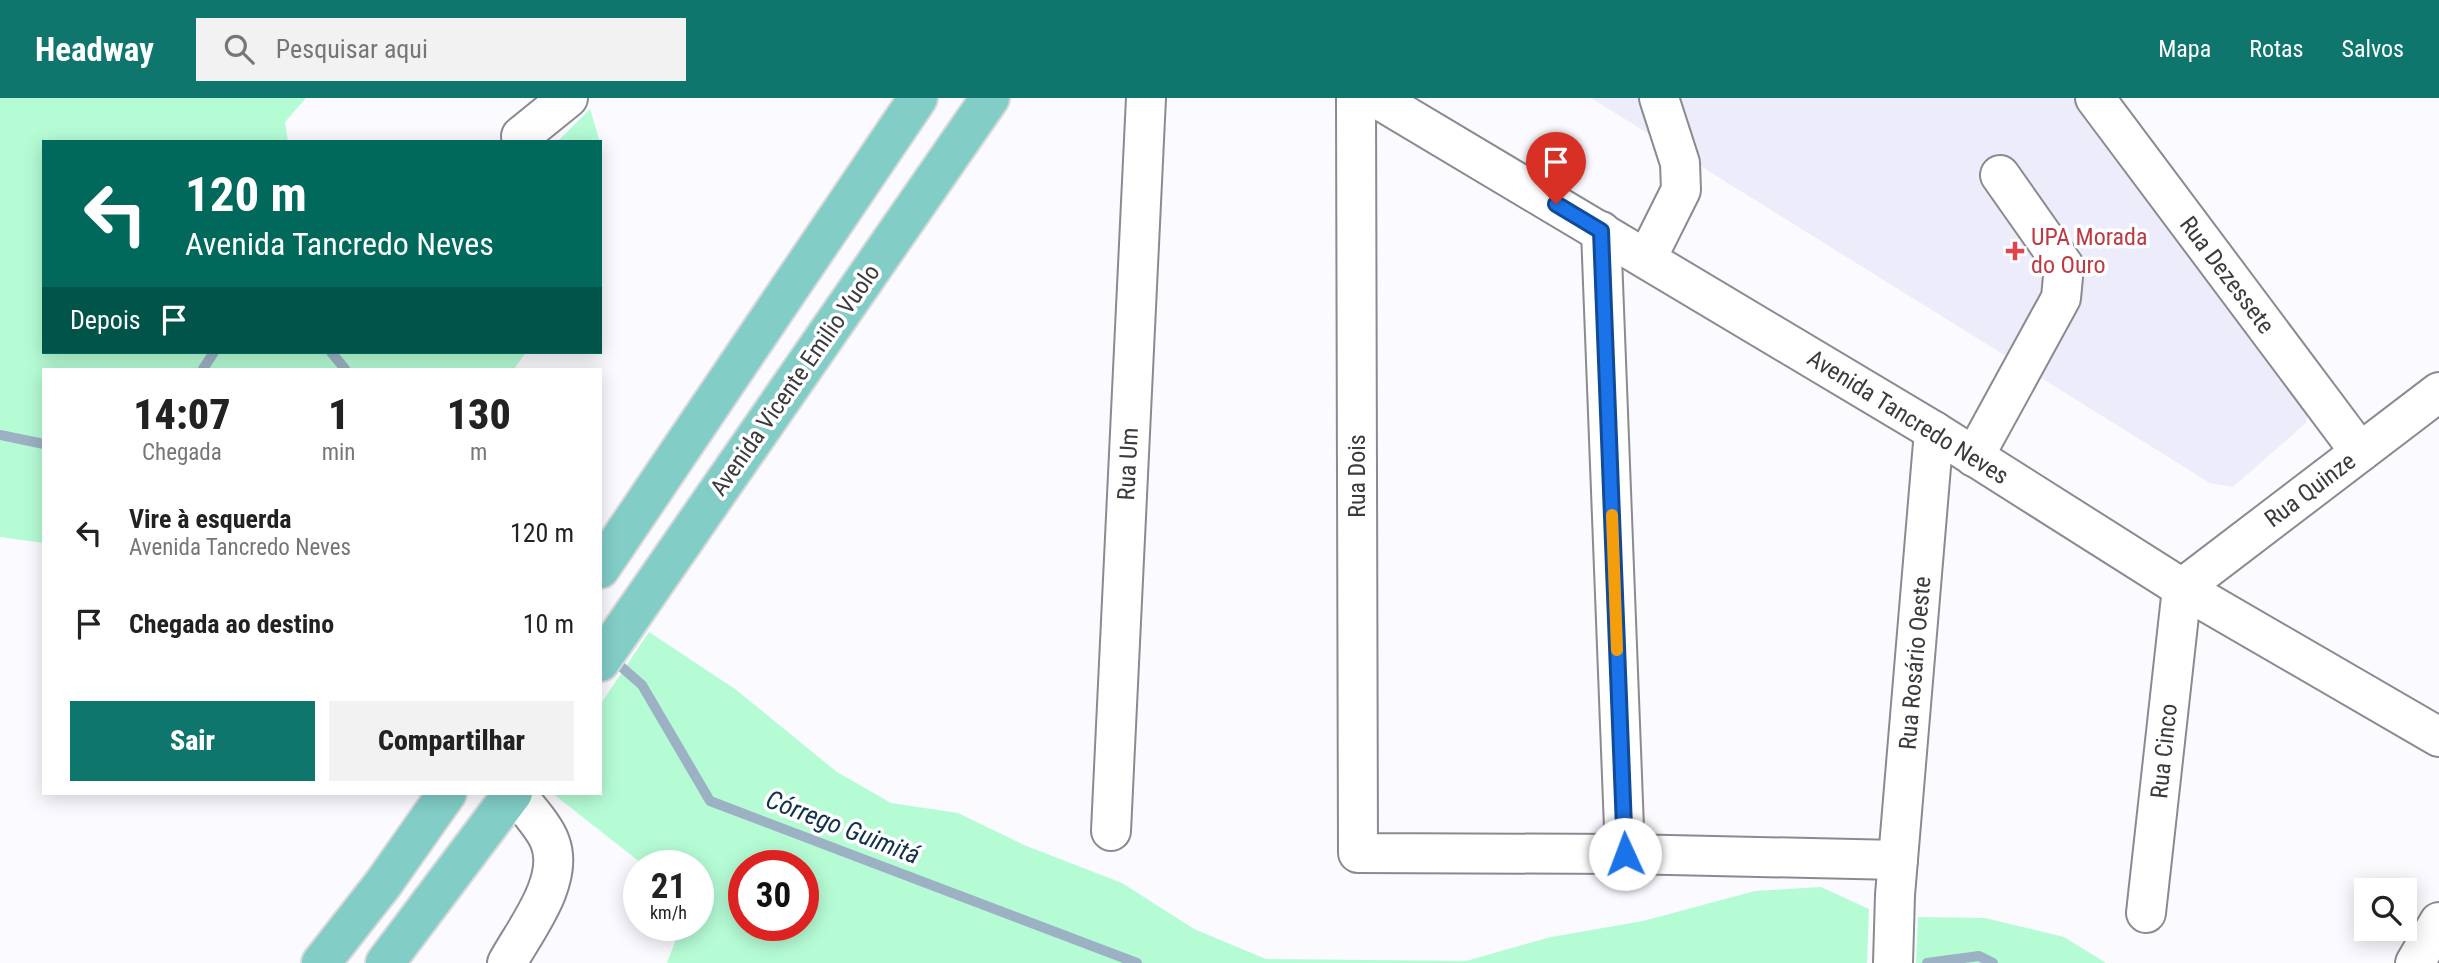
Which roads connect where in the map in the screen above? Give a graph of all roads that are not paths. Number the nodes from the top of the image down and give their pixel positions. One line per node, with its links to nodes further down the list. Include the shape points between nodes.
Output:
1 (568, 98): 9 (street)
2 (918, 98): 17 (main road)
3 (990, 98): 19 (main road, Avenida Vicente Emilio Vuolo)
4 (1146, 98): 24 (street, Rua Um)
5 (1356, 98): 25 (street, Rua Dois, via 1358,853)
6 (1376, 98): 11 (street, Avenida Tancredo Neves)
7 (1659, 98): 12 (street, via 1679,163 1681,190)
8 (2095, 98): 15 (street, Rua Dezessete)
9 (521, 136)
10 (2000, 175): 16 (street, via 2064,267 2062,298)
11 (1601, 231): 12 (street, Avenida Tancredo Neves); 25 (street)
12 (1647, 258): 14 (street, Avenida Tancredo Neves)
13 (2439, 392): 15 (street, Rua Quinze)
14 (1934, 431): 16 (street, Avenida Tancredo Neves); 26 (street, Rua Rosário Oeste)
15 (2360, 452): 18 (street, Rua Quinze)
16 (1974, 457): 18 (street, Avenida Tancredo Neves)
17 (602, 566)
18 (2182, 588): 20 (street, Avenida Tancredo Neves); 27 (street, Rua Cinco)
19 (602, 660)
20 (2439, 737)
21 (446, 795): 29 (main road)
22 (512, 795): 30 (main road)
23 (516, 795): 31 (street, via 550,841 554,861 551,884)
24 (1111, 831)
25 (1625, 854): 26 (street)
26 (1896, 878): 32 (street, Rua Rosário Oeste)
27 (2146, 913)
28 (2439, 922): 33 (street)
29 (321, 963)
30 (386, 963)
31 (507, 963)
32 (1893, 963)
33 (2415, 963)

